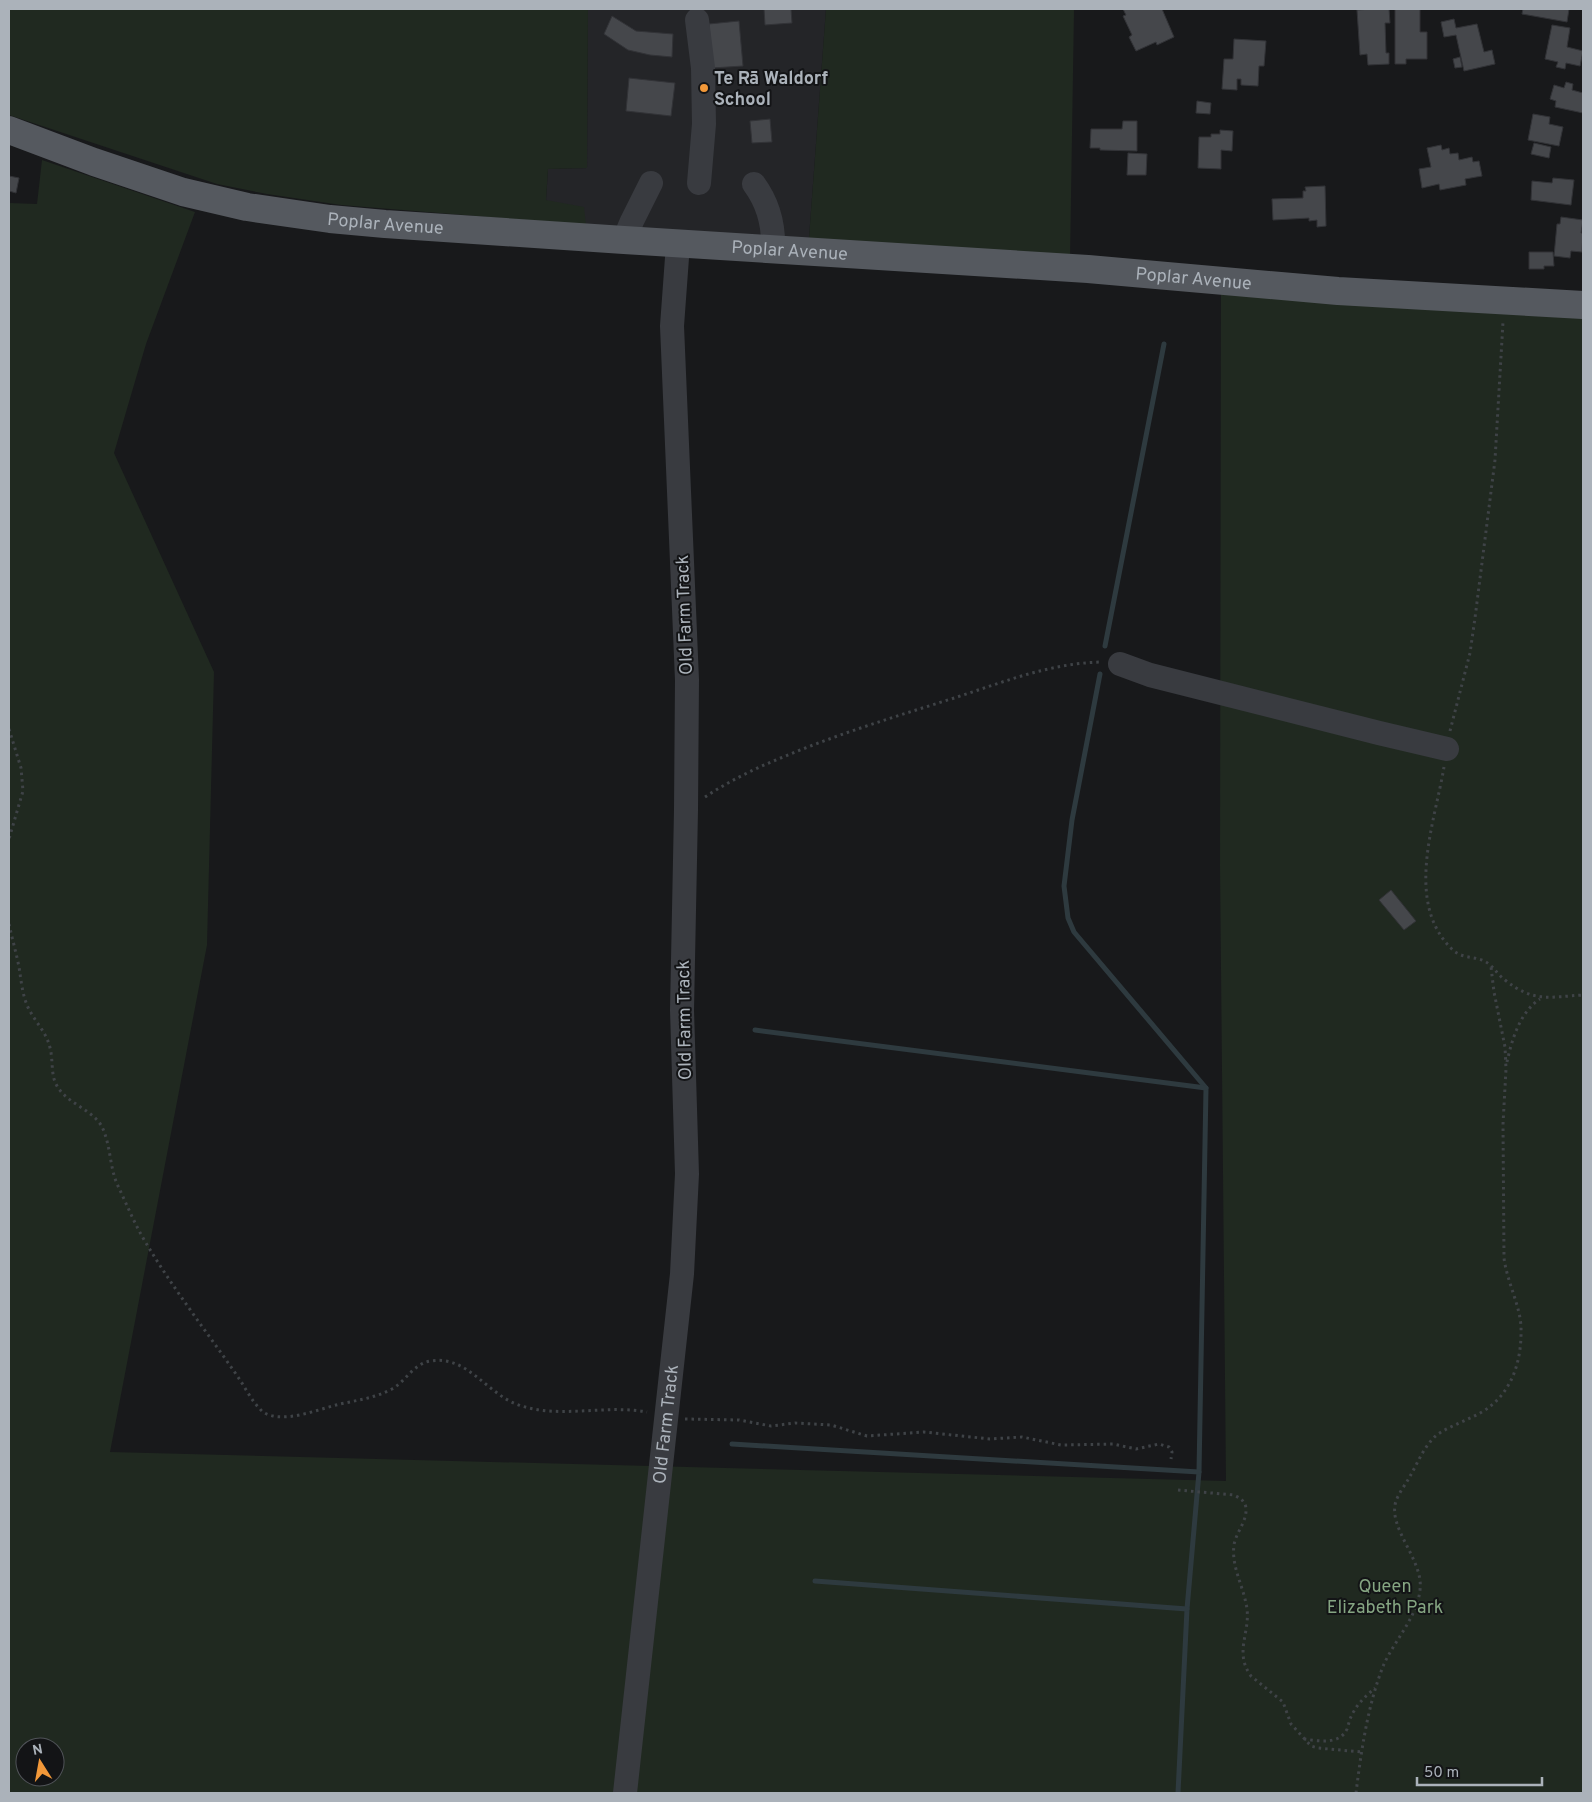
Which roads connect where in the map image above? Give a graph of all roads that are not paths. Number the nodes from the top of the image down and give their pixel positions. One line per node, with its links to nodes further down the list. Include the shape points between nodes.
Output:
1 (698, 20): 4 (street, via 704,124)
2 (9, 130): 6 (main road, Poplar Avenue, via 148,181 247,207 385,224)
3 (651, 183): 6 (street)
4 (699, 183)
5 (754, 184): 8 (street, via 763,195 771,220)
6 (624, 240): 7 (main road, Poplar Avenue)
7 (678, 244): 8 (main road, Poplar Avenue); 12 (street, Old Farm Track, via 672,326 687,680 682,1010 687,1174 682,1274)
8 (773, 249): 9 (main road, Poplar Avenue, via 1088,269 1338,291)
9 (1583, 305)
10 (1120, 664): 11 (street, via 1150,675)
11 (1447, 749)
12 (625, 1793)

